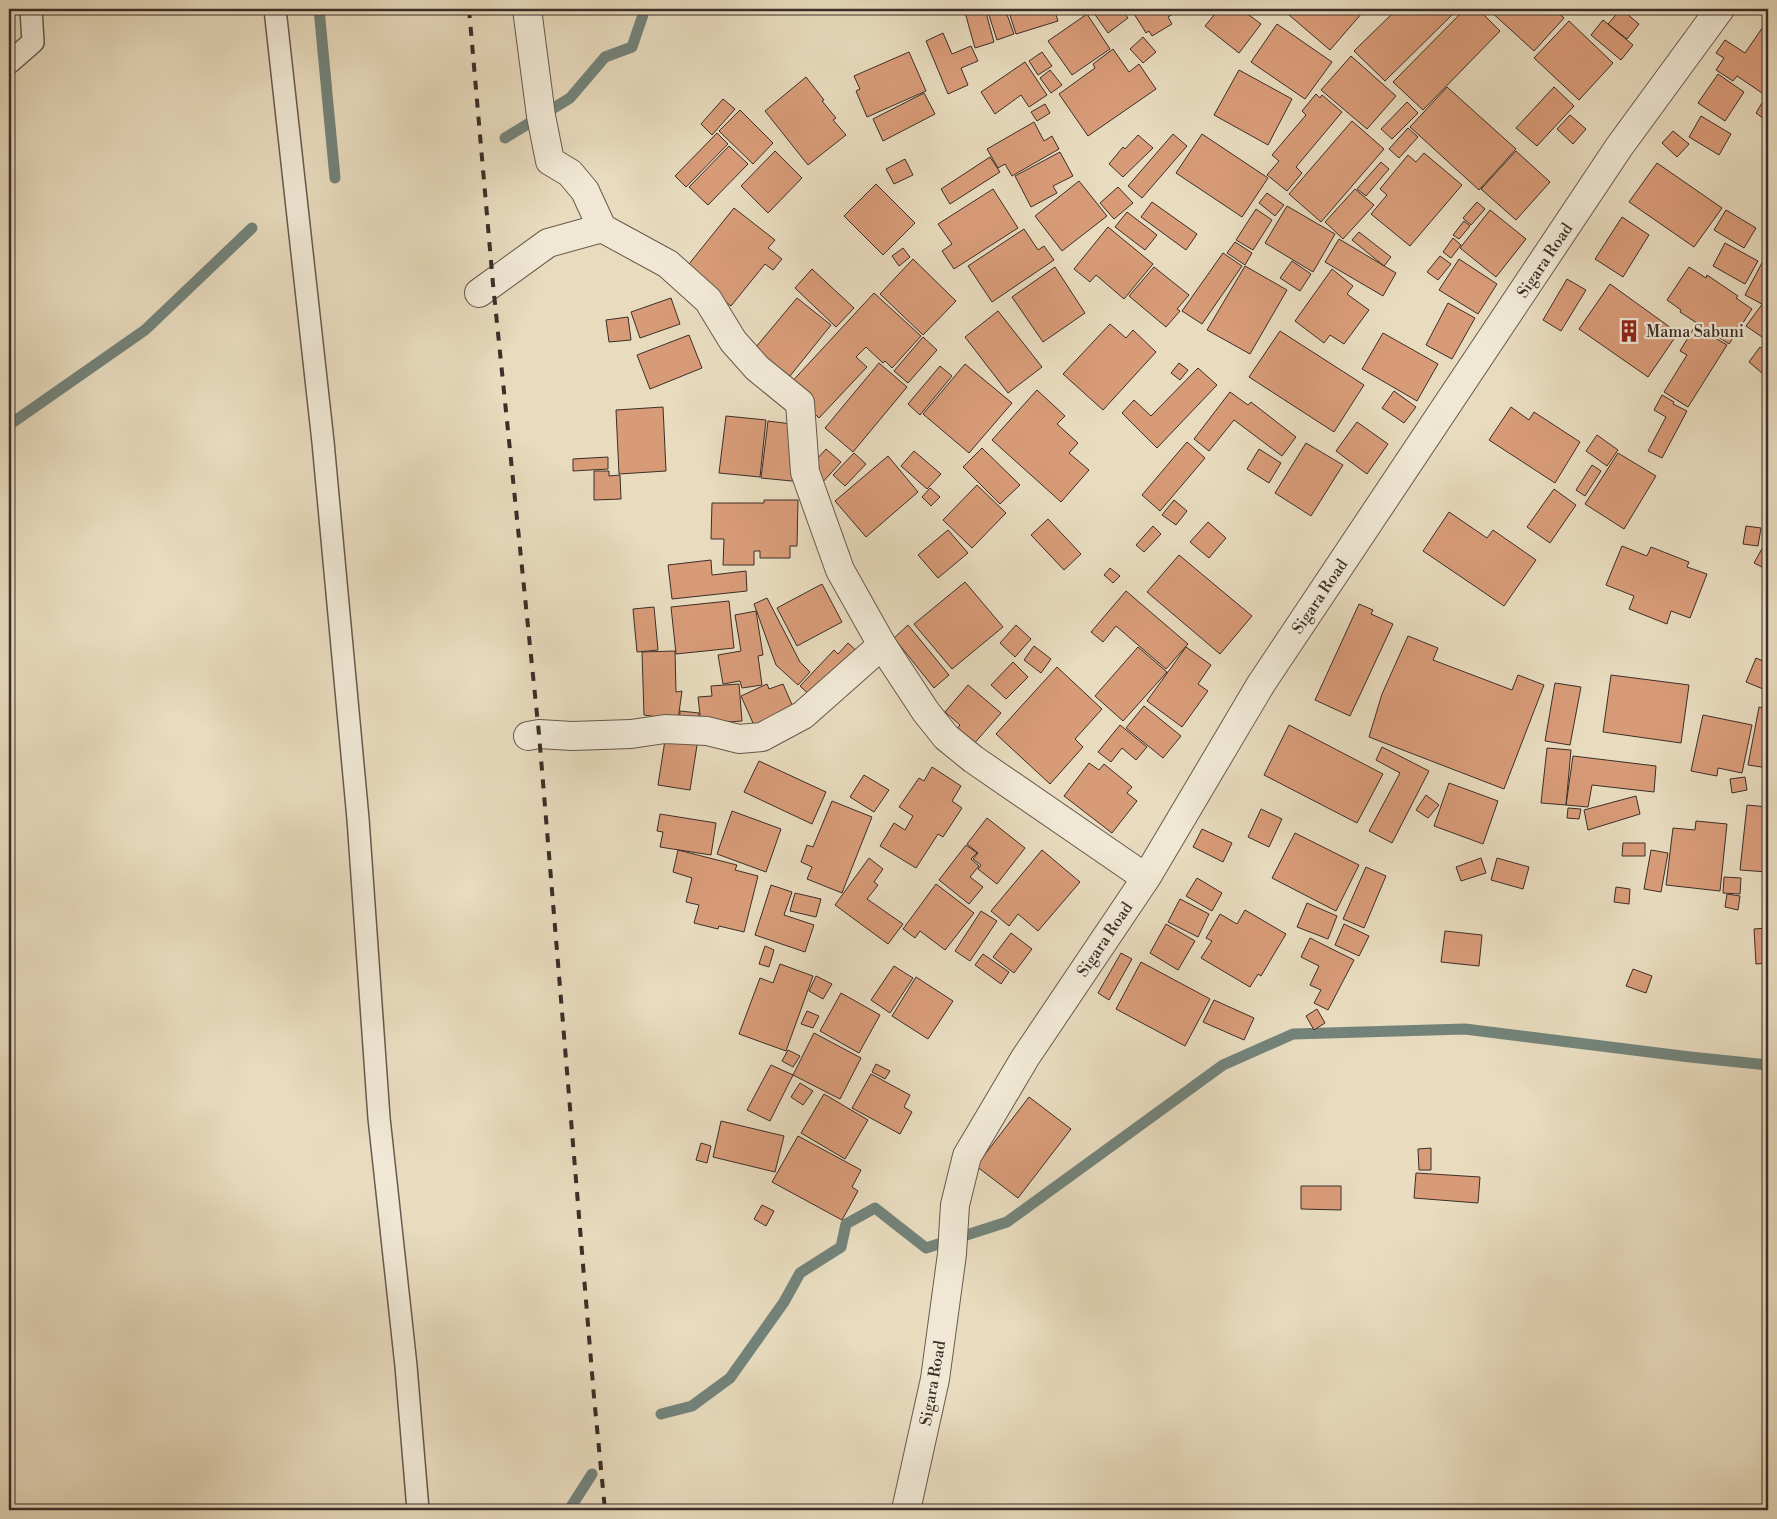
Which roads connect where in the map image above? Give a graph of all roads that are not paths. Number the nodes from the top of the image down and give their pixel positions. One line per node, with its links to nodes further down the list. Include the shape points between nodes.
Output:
1 (31, 9): 5 (lane, via 34,42)
2 (275, 9): 11 (lane, via 326,472 358,819 379,1118)
3 (527, 9): 6 (street, via 550,161 570,172 585,191)
4 (1720, 9): 10 (street, Sigara Road, via 1619,147 1261,684)
5 (9, 63)
6 (602, 228): 7 (street, via 548,243); 8 (street, via 668,264 708,300 733,341 757,368 800,403 805,472 812,494 840,570)
7 (479, 293)
8 (882, 645): 9 (street, via 803,715 762,737 739,738 707,731 665,729 631,734); 10 (street, via 946,737)
9 (528, 736)
10 (1146, 878): 12 (street, Sigara Road, via 1025,1058 967,1156 955,1204 952,1254 935,1379)
11 (418, 1510)
12 (906, 1510)

